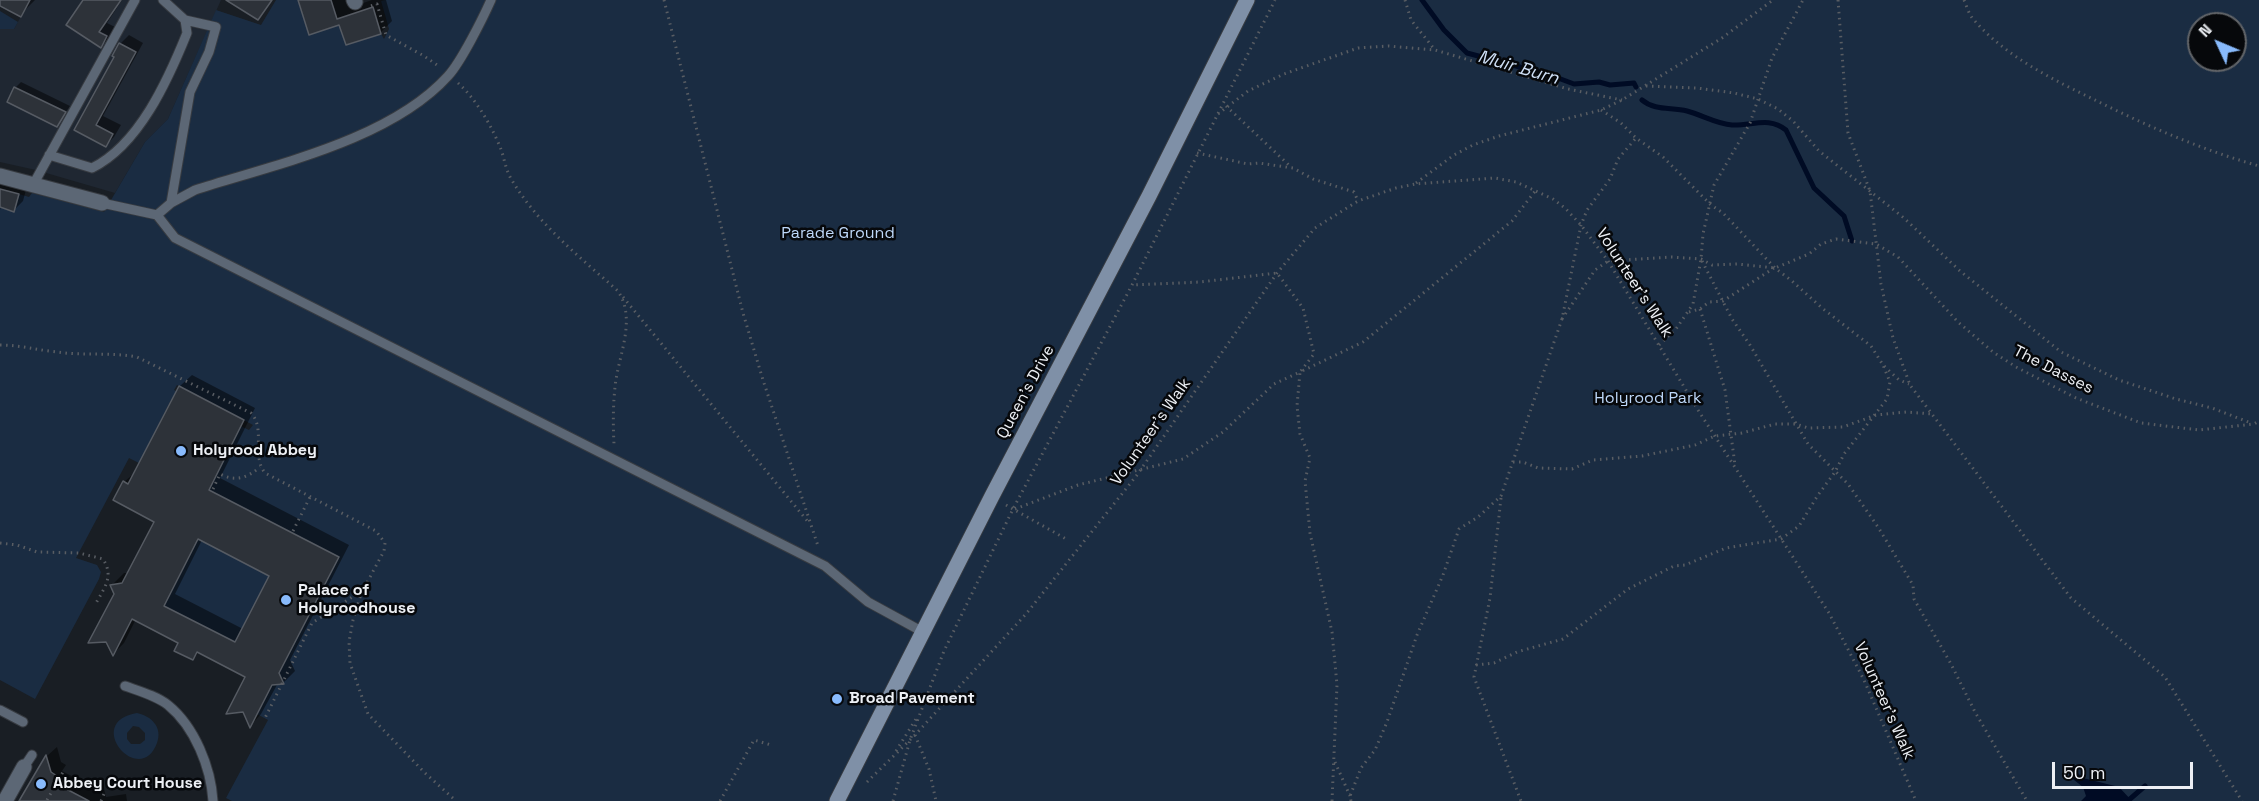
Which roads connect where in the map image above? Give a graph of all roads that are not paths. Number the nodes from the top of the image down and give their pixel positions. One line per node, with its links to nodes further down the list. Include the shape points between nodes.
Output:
1 (135, 0): 6 (lane)
2 (163, 0): 5 (lane)
3 (491, 0): 10 (lane, via 449,75 399,115 330,147 195,190)
4 (1247, 0): 12 (street, Queen's Drive)
5 (185, 20): 6 (lane, via 188,33 151,108 116,153 92,168); 10 (lane, via 216,27 190,92)
6 (49, 155): 8 (lane)
7 (0, 176): 8 (street)
8 (33, 185): 9 (street)
9 (102, 203): 11 (lane)
10 (171, 203): 11 (lane)
11 (158, 215): 12 (lane, via 175,238 825,566 868,602)
12 (923, 632): 19 (street, Queen's Drive)
13 (125, 686): 18 (lane, via 168,705 189,730 212,781)
14 (0, 710): 15 (lane)
15 (23, 722)
16 (28, 761): 17 (street)
17 (5, 801)
18 (213, 801)
19 (837, 801)

